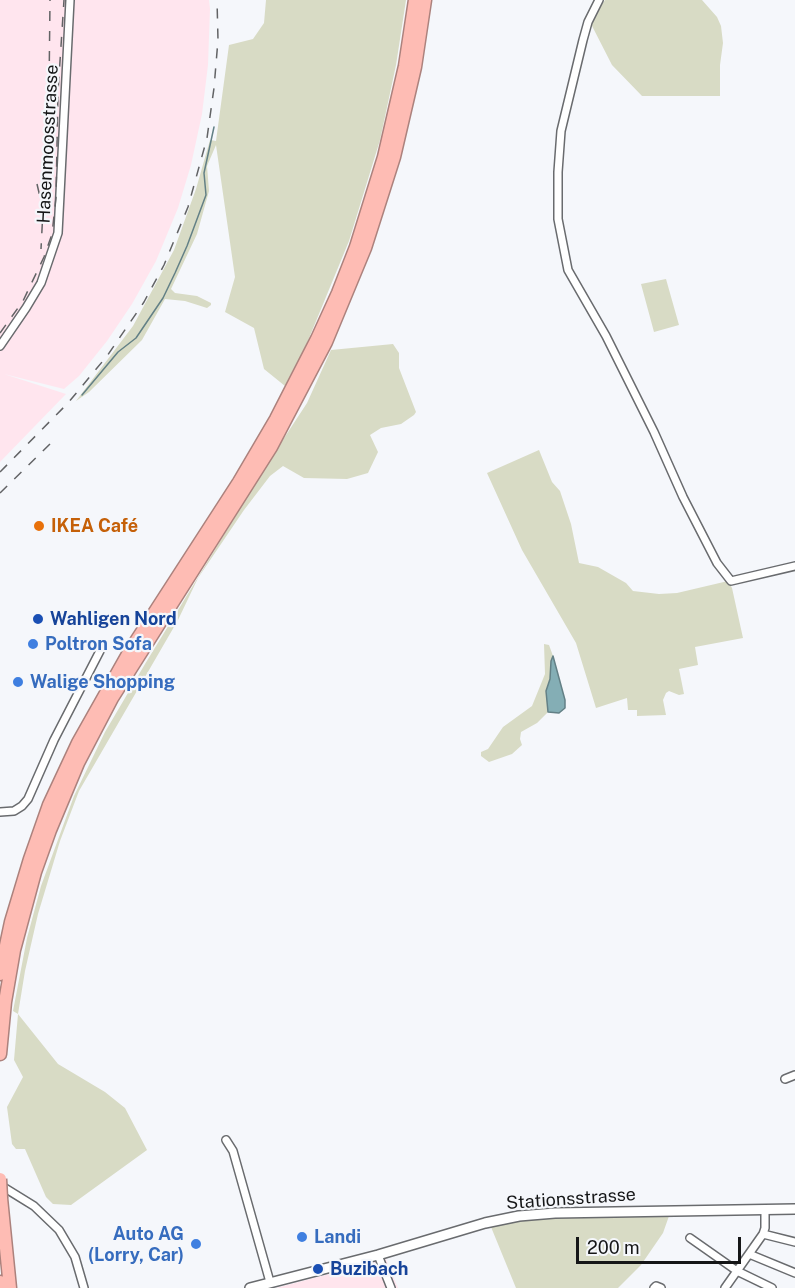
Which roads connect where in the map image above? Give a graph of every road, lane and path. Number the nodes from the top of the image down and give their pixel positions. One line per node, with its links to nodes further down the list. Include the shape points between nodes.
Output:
1 (70, 0): 5 (street, Hasenmoosstrasse, via 58,233 36,294)
2 (415, 0): 9 (highway, via 403,78 384,157 338,293 271,428 131,649 78,743 32,852)
3 (425, 0): 10 (highway, via 415,67 394,157 365,248 326,342 271,447 112,698 78,763 50,830 14,950)
4 (599, 0): 6 (street, via 588,22 561,132 558,219 568,270 606,336 717,563 730,581)
5 (0, 345)
6 (795, 566)
7 (102, 647): 8 (street, via 28,799 14,811)
8 (0, 812)
9 (0, 975)
10 (0, 1054)
11 (795, 1075): 12 (street)
12 (785, 1079)
13 (226, 1140): 27 (street, via 233,1151)
14 (0, 1179): 16 (highway, bridge)
15 (0, 1185): 30 (street, via 34,1206 59,1230 75,1257)
16 (1, 1198): 29 (highway)
17 (765, 1209): 18 (main road, Stationsstrasse); 19 (street); 23 (main road, Stationsstrasse, via 532,1214 485,1223)
18 (795, 1209)
19 (763, 1234): 21 (street); 22 (street)
20 (690, 1238): 24 (street)
21 (795, 1242)
22 (749, 1254): 24 (street); 25 (street)
23 (378, 1255): 27 (main road, Stationsstrasse); 32 (street)
24 (737, 1271): 35 (street); 36 (street)
25 (795, 1273)
26 (0, 1282): 28 (highway)
27 (270, 1282): 31 (main road, Stationsstrasse)
28 (1, 1288)
29 (10, 1288)
30 (84, 1288)
31 (250, 1288)
32 (391, 1288)
33 (654, 1288): 34 (street)
34 (661, 1288)
35 (725, 1288)
36 (772, 1288)

